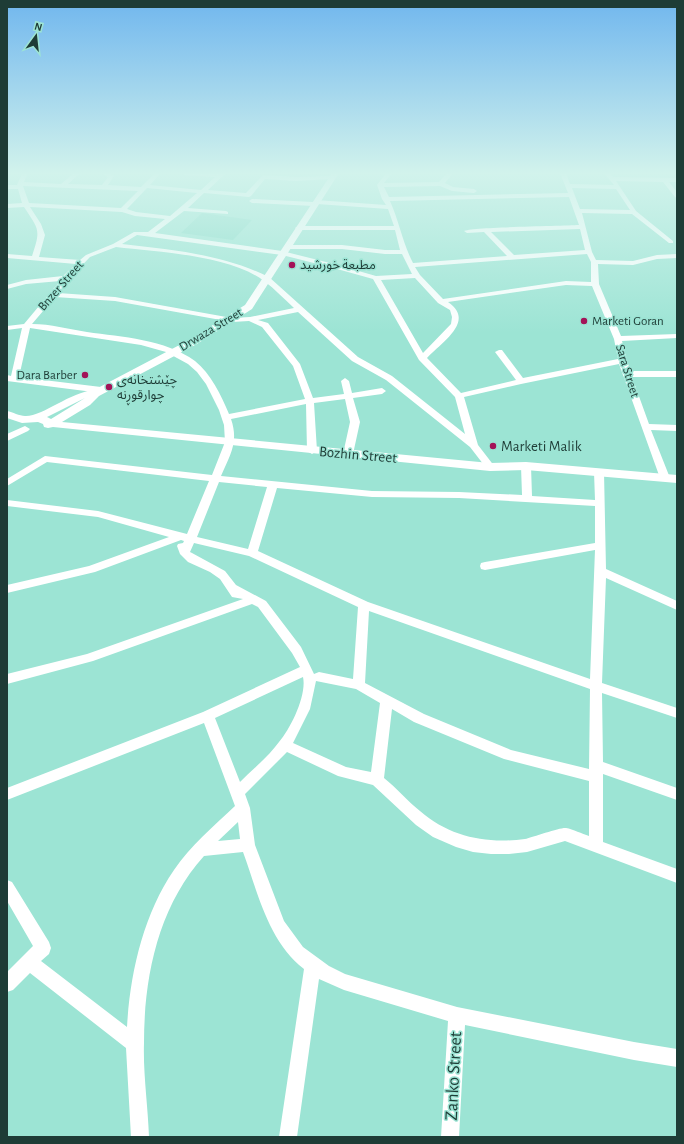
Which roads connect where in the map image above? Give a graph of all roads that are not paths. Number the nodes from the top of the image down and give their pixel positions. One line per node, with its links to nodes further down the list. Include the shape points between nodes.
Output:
1 (39, 226): 21 (street, via 42,235)
2 (133, 226): 13 (street, Bnzer Street)
3 (140, 226): 11 (street)
4 (159, 226): 11 (street)
5 (653, 226): 12 (street)
6 (582, 227): 9 (street); 17 (street, Sara Street)
7 (298, 228): 8 (street); 15 (street, Drwaza Street)
8 (398, 228): 16 (street)
9 (485, 230): 10 (street); 20 (street)
10 (467, 231)
11 (149, 234): 15 (street)
12 (674, 242): 14 (street)
13 (115, 245): 22 (street, Bnzer Street, via 88,256); 28 (street, via 217,259 250,270)
14 (677, 249)
15 (285, 250): 16 (street, via 342,247); 27 (street); 28 (street, Drwaza Street)
16 (404, 252): 24 (street)
17 (589, 252): 20 (street); 23 (street, Sara Street)
18 (7, 256): 21 (street)
19 (677, 256): 23 (street, via 656,257 633,263)
20 (512, 257): 24 (street)
21 (35, 258): 22 (street)
22 (81, 262): 26 (street, Bnzer Street)
23 (594, 262): 29 (street, Sara Street)
24 (412, 265): 25 (street)
25 (417, 276): 27 (street); 32 (street)
26 (65, 278): 30 (street, via 26,282); 31 (street, Bnzer Street)
27 (376, 278): 42 (street)
28 (266, 279): 33 (street); 35 (street, Drwaza Street, via 249,307)
29 (595, 284): 32 (street, via 566,283); 39 (street, Sara Street)
30 (7, 287)
31 (53, 295): 35 (street, via 115,299); 36 (street, Bnzer Street)
32 (441, 302): 42 (street, via 453,309 455,325)
33 (300, 309): 34 (street); 64 (street, via 355,359 389,378)
34 (250, 319): 35 (street); 53 (street, via 265,325 290,356 302,377)
35 (232, 320): 40 (street, Drwaza Street)
36 (27, 325): 37 (street); 40 (street); 46 (street, Bnzer Street)
37 (7, 328)
38 (677, 336): 39 (street)
39 (618, 340): 43 (street, Sara Street)
40 (174, 352): 50 (street, Drwaza Street); 55 (street, via 191,362 204,375)
41 (498, 352): 48 (street)
42 (422, 358): 52 (street)
43 (622, 362): 44 (street, Sara Street); 48 (street)
44 (627, 374): 45 (street); 59 (street, Sara Street)
45 (677, 374)
46 (10, 378): 50 (street)
47 (345, 381): 51 (street)
48 (521, 381): 52 (street)
49 (382, 391): 51 (street)
50 (99, 392): 56 (street, Drwaza Street, via 73,399); 57 (street, Drwaza Street, via 86,403)
51 (350, 396): 53 (street); 66 (street, via 355,422)
52 (459, 396): 64 (street)
53 (310, 402): 55 (street); 65 (street)
54 (7, 414): 56 (street, Drwaza Street, via 22,420)
55 (227, 417): 63 (street)
56 (40, 418): 57 (street, Bozhin Street)
57 (51, 423): 61 (street, Drwaza Street, via 39,428); 63 (street, Bozhin Street)
58 (7, 424): 61 (street, Drwaza Street)
59 (645, 427): 60 (street); 70 (street, Sara Street)
60 (677, 428)
61 (25, 429): 62 (street)
62 (7, 438)
63 (230, 442): 65 (street, Bozhin Street); 71 (street)
64 (473, 445): 68 (street)
65 (312, 451): 66 (street, Bozhin Street)
66 (348, 454): 68 (street, Bozhin Street)
67 (526, 466): 68 (street, Bozhin Street); 69 (street, Bozhin Street); 74 (street)
68 (490, 467)
69 (599, 472): 70 (street, Bozhin Street); 76 (street)
70 (671, 478)
71 (215, 479): 72 (street, via 45,459); 73 (street); 77 (street)
72 (7, 483)
73 (273, 485): 74 (street, via 372,494); 79 (street)
74 (527, 498): 76 (street)
75 (7, 503): 77 (street, via 98,514)
76 (599, 503): 78 (street)
77 (188, 535): 79 (street); 82 (street, via 184,552 218,572); 83 (street, via 91,569)
78 (600, 546): 80 (street); 81 (street)
79 (252, 553): 86 (street)
80 (486, 566)
81 (601, 571): 87 (street); 91 (street)
82 (232, 588): 84 (street); 85 (street)
83 (7, 589)
84 (254, 599): 85 (street); 88 (street, via 262,604 298,650)
85 (241, 603): 89 (street, via 90,658)
86 (364, 605): 90 (street); 91 (street)
87 (677, 606)
88 (312, 674): 90 (street); 94 (street, via 286,680); 95 (street, via 304,710)
89 (7, 679)
90 (359, 680): 92 (street)
91 (596, 686): 93 (street); 96 (street)
92 (387, 700): 96 (street, via 419,718 509,755); 97 (street)
93 (677, 713)
94 (208, 716): 98 (street); 99 (street)
95 (284, 745): 97 (street, via 344,773); 98 (street)
96 (597, 772): 100 (street); 103 (street)
97 (377, 780): 103 (street, via 428,826 448,837 473,845 497,849 526,846 565,834)
98 (238, 793): 101 (street)
99 (7, 794)
100 (677, 794)
101 (243, 808): 102 (street); 104 (street)
102 (248, 845): 104 (street); 108 (street, via 278,925 301,957)
103 (596, 846): 105 (street)
104 (200, 850): 111 (street, via 170,889 158,916 141,981)
105 (677, 876)
106 (7, 887): 107 (street, via 43,948)
107 (29, 962): 109 (street); 111 (street)
108 (313, 966): 110 (street, via 344,982); 114 (street)
109 (7, 984)
110 (457, 1015): 112 (street); 115 (street, Zanko Street)
111 (135, 1044): 113 (street)
112 (677, 1058)
113 (140, 1137)
114 (288, 1137)
115 (450, 1137)

